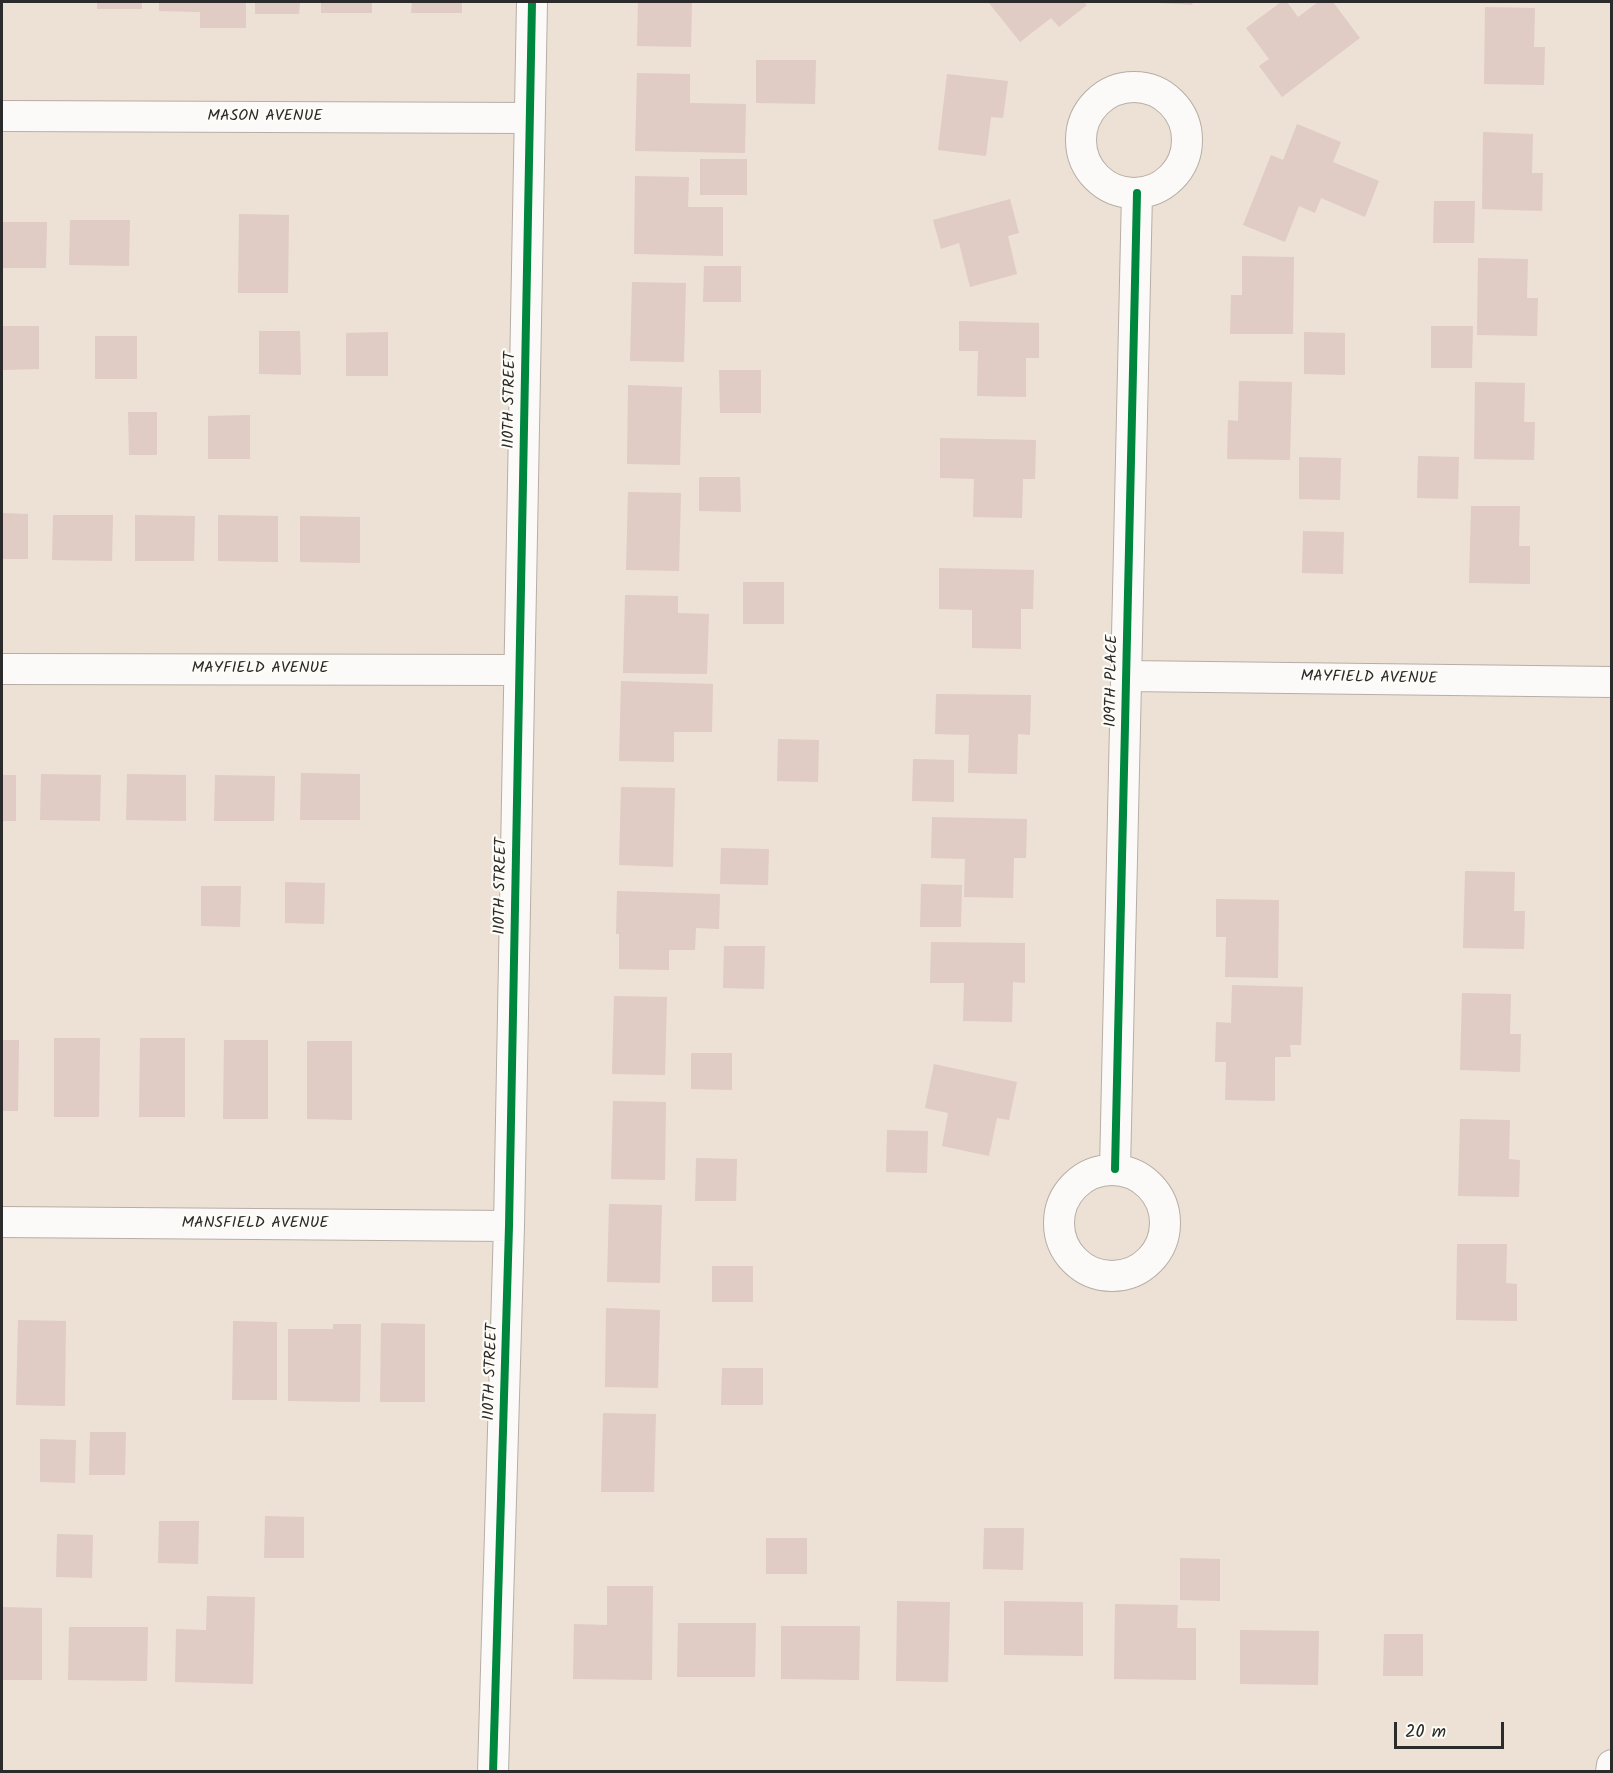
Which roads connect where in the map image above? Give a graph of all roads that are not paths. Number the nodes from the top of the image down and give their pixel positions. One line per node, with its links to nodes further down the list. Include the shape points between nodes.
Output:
1 (532, 2): 3 (street, 110TH STREET)
2 (2, 116): 3 (street, MASON AVENUE)
3 (529, 118): 6 (street, 110TH STREET)
4 (1137, 193): 7 (street, 109TH PLACE)
5 (2, 669): 6 (street, MAYFIELD AVENUE)
6 (519, 670): 11 (street, 110TH STREET)
7 (1127, 676): 8 (street, MAYFIELD AVENUE); 9 (street, 109TH PLACE)
8 (1611, 682)
9 (1116, 1170)
10 (2, 1222): 11 (street, MANSFIELD AVENUE)
11 (509, 1226): 13 (street, 110TH STREET)
12 (1611, 1765): 14 (street)
13 (493, 1772)
14 (1611, 1772)

